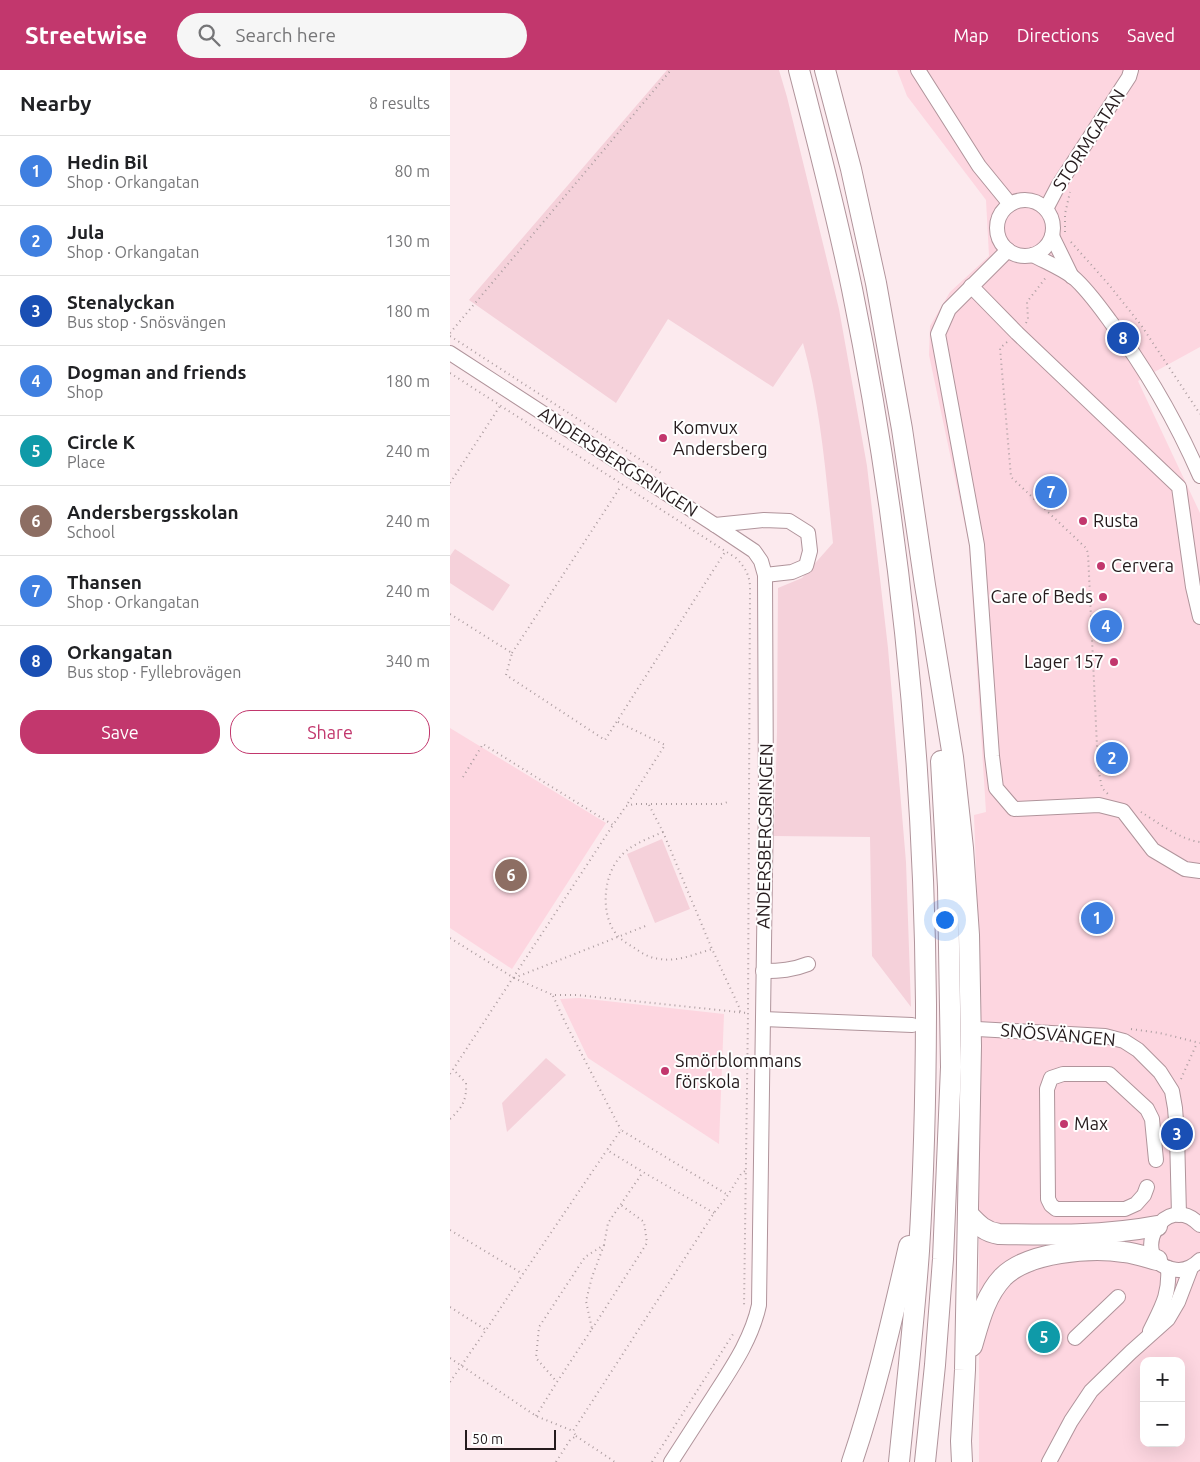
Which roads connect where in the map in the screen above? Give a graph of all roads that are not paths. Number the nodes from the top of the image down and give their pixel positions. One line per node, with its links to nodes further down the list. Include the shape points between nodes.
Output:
1 (799, 70): 26 (highway, via 852,289 878,431 900,587 923,871 926,1005)
2 (825, 70): 16 (highway, via 876,283)
3 (918, 70): 5 (street, via 979,166)
4 (1130, 70): 6 (street, STORMGATAN, via 1129,78)
5 (1010, 204): 6 (street, via 1026,200); 8 (street, via 1000,216 997,227 1001,242)
6 (1046, 209): 7 (street, via 1053,222)
7 (1052, 236): 9 (street, via 1045,248); 10 (street)
8 (1008, 250): 9 (street, via 1020,256); 11 (street)
9 (1033, 255): 10 (street)
10 (1061, 264): 13 (street, via 1105,314 1138,362 1185,442)
11 (971, 286): 17 (street, via 1179,487); 18 (street, via 949,309 938,334 977,545 996,788 1014,809 1099,805 1123,811 1153,850 1185,869)
12 (450, 353): 14 (street, ANDERSBERGSRINGEN)
13 (1200, 476)
14 (715, 525): 15 (street, ANDERSBERGSRINGEN, via 754,552); 15 (street, via 789,521 808,533 810,550 806,566 792,572)
15 (765, 575): 20 (street, ANDERSBERGSRINGEN)
16 (925, 585): 27 (highway, via 953,757 964,858 971,1046); 40 (highway, via 938,715 948,887 951,1067 943,1259)
17 (1200, 617)
18 (1200, 871)
19 (808, 964): 20 (street, via 784,971)
20 (763, 971): 21 (street, ANDERSBERGSRINGEN)
21 (763, 1015): 22 (street); 37 (street, ANDERSBERGSRINGEN, via 757,1317 730,1371)
22 (912, 1025)
23 (977, 1029): 28 (street, SNÖSVÄNGEN, via 1105,1036 1124,1041 1147,1058 1172,1091 1176,1108)
24 (1156, 1160): 25 (street, via 1152,1118 1147,1109 1109,1074 1063,1074 1051,1078 1047,1089 1048,1199 1051,1205 1056,1209 1125,1209 1136,1204)
25 (1147, 1188)
26 (922, 1196): 38 (highway, via 883,1358); 39 (highway)
27 (968, 1214): 29 (highway, via 983,1229 999,1234 1110,1233); 36 (highway)
28 (1179, 1215): 29 (street, via 1170,1216); 30 (street, via 1188,1216)
29 (1157, 1226): 31 (street, via 1151,1240 1153,1254)
30 (1200, 1226)
31 (1163, 1264): 32 (street, via 1183,1270); 34 (street, via 1169,1283 1167,1293); 36 (highway, via 1123,1252 1090,1251 1036,1258 1015,1268 992,1293 982,1313)
32 (1195, 1264): 34 (street, via 1168,1319)
33 (1118, 1297): 35 (street)
34 (1148, 1336): 42 (street, via 1091,1391)
35 (1075, 1338)
36 (965, 1370): 41 (highway)
37 (671, 1462)
38 (852, 1462)
39 (900, 1462)
40 (925, 1462)
41 (962, 1462)
42 (1050, 1462)

